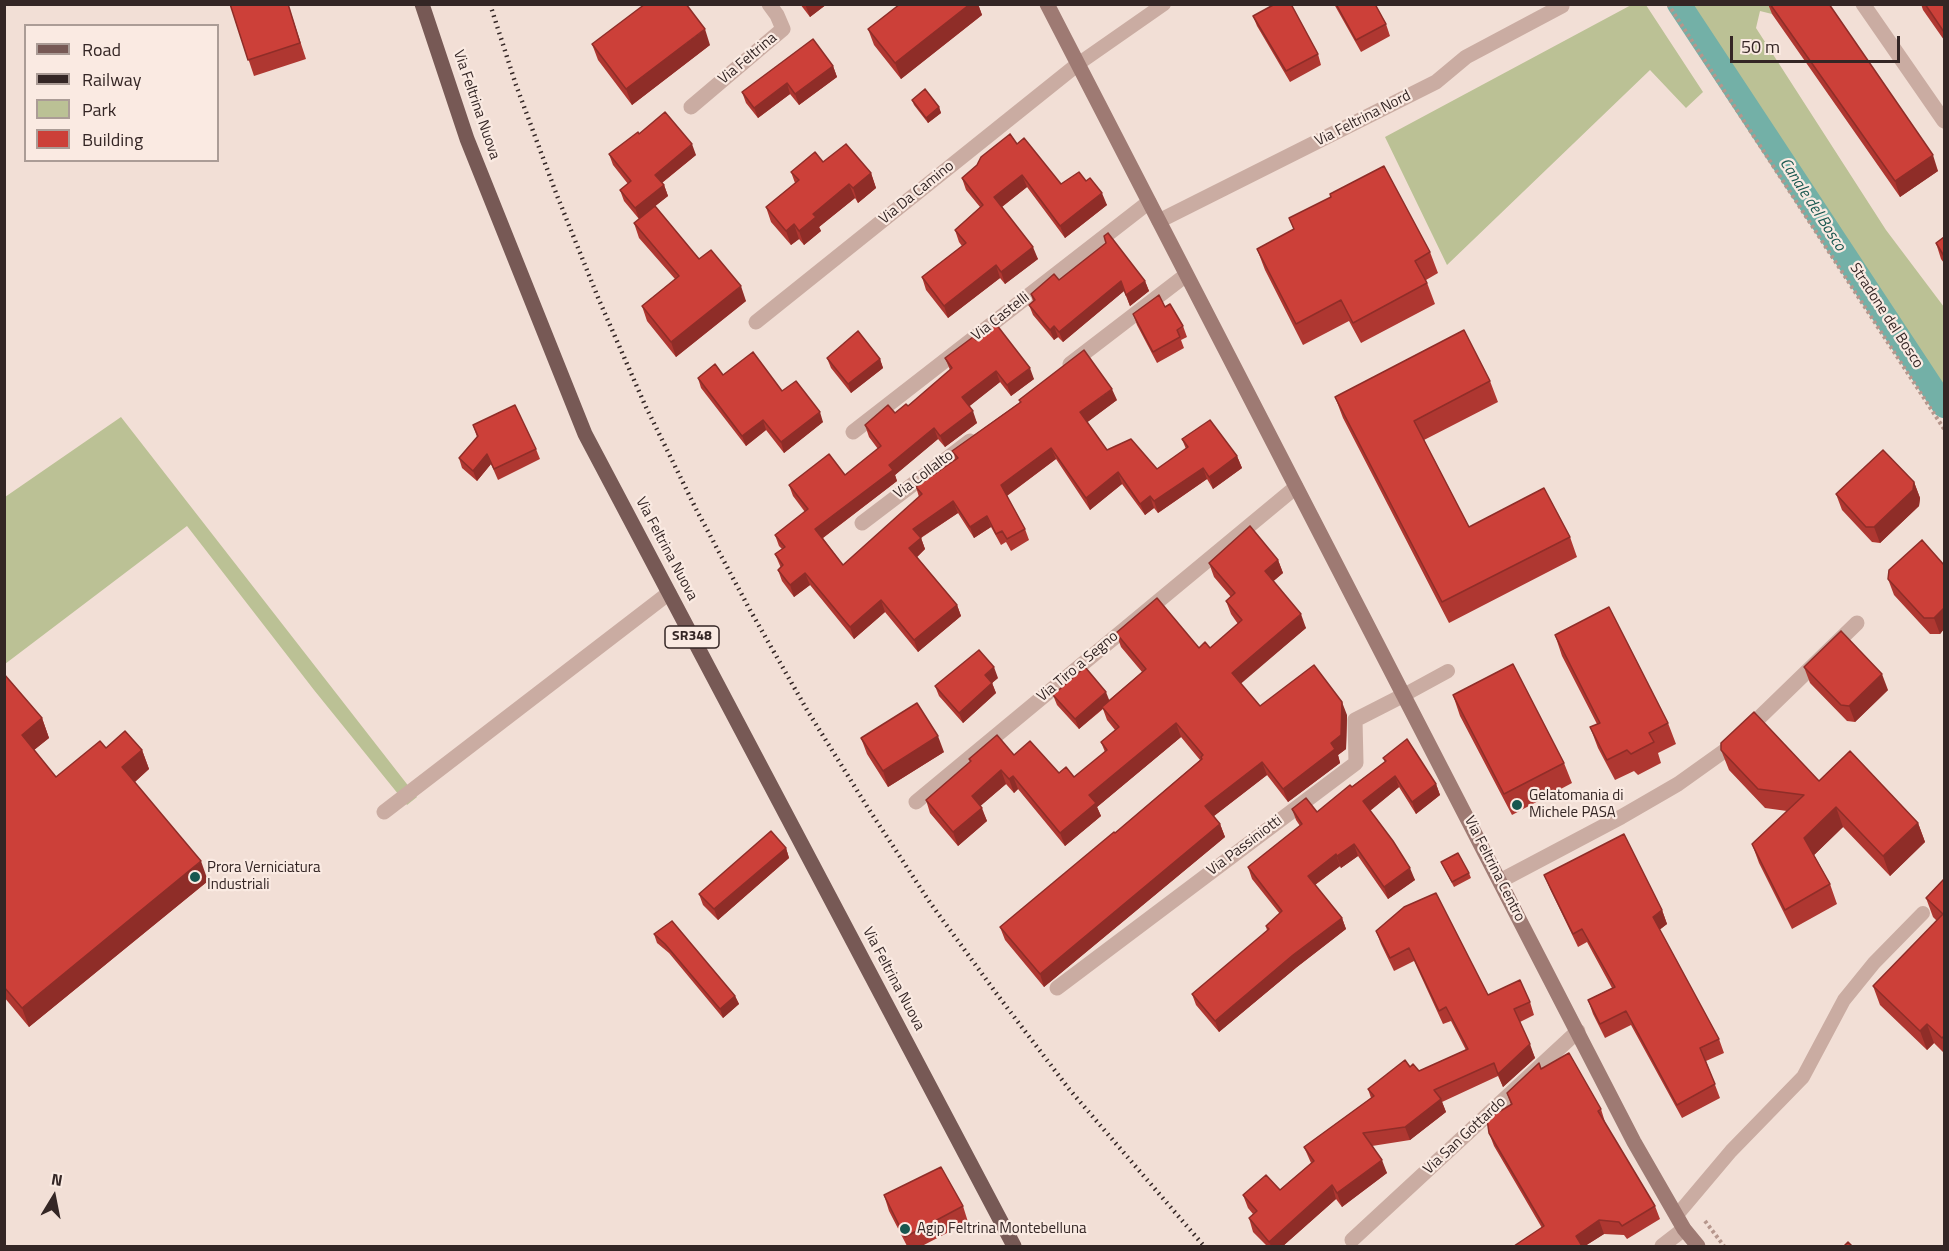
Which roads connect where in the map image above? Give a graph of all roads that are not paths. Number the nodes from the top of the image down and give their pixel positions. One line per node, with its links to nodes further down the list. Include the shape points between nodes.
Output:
1 (422, 4): 19 (main road, Via Feltrina Nuova / SR348, via 467,139 585,434)
2 (769, 4): 8 (street, Via Feltrina, via 783,29)
3 (1047, 4): 7 (main road)
4 (1164, 4): 7 (lane)
5 (1863, 4): 9 (street)
6 (1562, 6): 11 (street, Via Feltrina Nord, via 1466,57 1436,82)
7 (1078, 63): 10 (main road); 13 (street, Via Da Camino)
8 (691, 107)
9 (1944, 121)
10 (1149, 202): 11 (main road); 16 (street, Via Castelli)
11 (1159, 221): 12 (main road)
12 (1186, 275): 14 (street); 17 (main road)
13 (756, 322)
14 (1062, 370)
15 (986, 428): 18 (street, Via Collalto)
16 (853, 432)
17 (1296, 487): 22 (main road, Via Feltrina Centro); 23 (street, Via Tiro a Segno)
18 (862, 523)
19 (669, 593): 24 (street); 32 (main road, Via Feltrina Nuova / SR348)
20 (1857, 623): 25 (street, via 1727,749 1678,784)
21 (1448, 671): 22 (lane)
22 (1404, 695): 25 (main road, Via Feltrina Centro); 27 (street, Via Passiniotti, via 1355,720 1356,763)
23 (916, 802)
24 (384, 812)
25 (1500, 881): 28 (main road, Via Feltrina Centro)
26 (1923, 913): 29 (lane, via 1844,1000 1803,1077 1731,1151)
27 (1057, 988)
28 (1578, 1031): 29 (main road, Via Feltrina Centro, via 1634,1142); 31 (street, Via San Gottardo)
29 (1677, 1215): 30 (main road, Via Feltrina Centro)
30 (1684, 1229): 33 (street); 34 (main road, Via Feltrina Centro)
31 (1352, 1240)
32 (1014, 1246)
33 (1662, 1246)
34 (1698, 1246)

